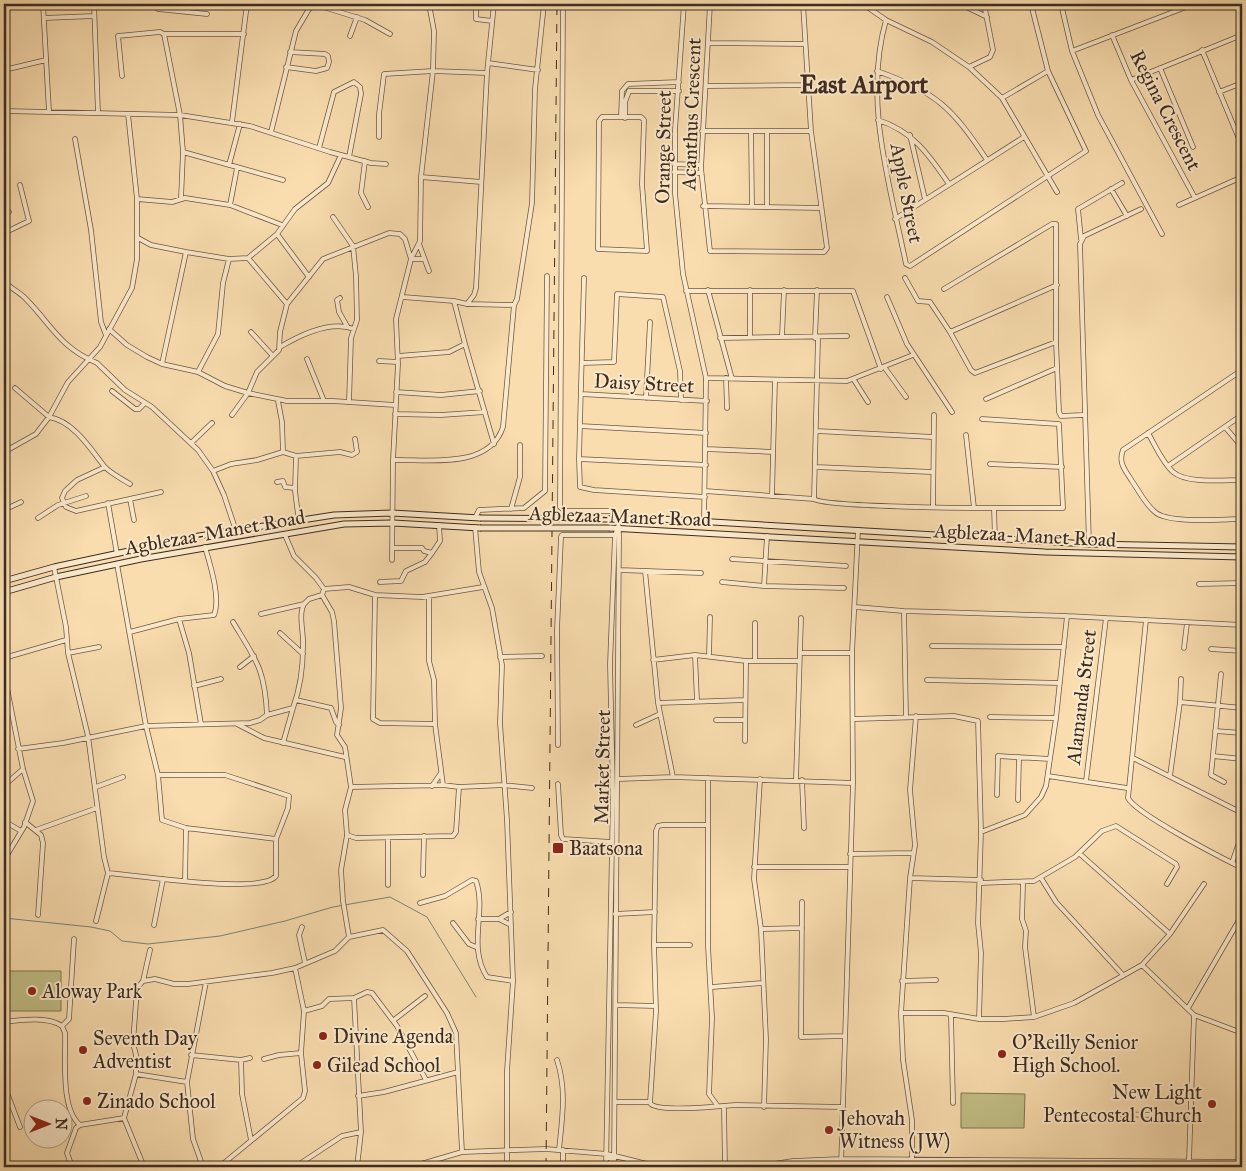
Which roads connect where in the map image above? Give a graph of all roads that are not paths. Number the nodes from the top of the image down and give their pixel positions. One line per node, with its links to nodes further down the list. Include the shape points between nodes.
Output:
1 (43, 4): 24 (street)
2 (94, 4): 21 (street)
3 (151, 4): 20 (street, via 158,9)
4 (247, 4): 30 (street)
5 (313, 4): 22 (street); 39 (street, via 296,32)
6 (429, 4): 48 (street, via 434,31)
7 (476, 4): 27 (street, via 476,19)
8 (494, 4): 27 (street)
9 (544, 4): 46 (street)
10 (563, 4): 266 (street, via 560,507 564,511 612,511)
11 (684, 4): 53 (street, Orange Street)
12 (710, 4): 35 (street, Acanthus Crescent)
13 (803, 4): 36 (street, Acanthus Crescent)
14 (863, 4): 26 (street)
15 (960, 4): 23 (street)
16 (984, 4): 23 (street)
17 (1031, 4): 49 (street)
18 (1063, 4): 38 (street)
19 (1194, 4): 34 (street)
20 (207, 14)
21 (94, 16): 24 (street); 63 (street)
22 (357, 17): 31 (street); 33 (street)
23 (987, 17): 43 (street, via 994,46 992,53)
24 (44, 18): 40 (street)
25 (4, 20): 28 (street)
26 (886, 20): 43 (street, via 932,42); 47 (street, Apple Street, via 878,46)
27 (492, 21): 41 (street)
28 (6, 26)
29 (164, 34): 30 (street); 51 (street, via 118,36); 65 (street)
30 (244, 34): 68 (street)
31 (390, 34)
32 (1242, 35): 37 (street)
33 (350, 36)
34 (1112, 36): 38 (street); 52 (street, Regina Crescent)
35 (709, 43): 36 (street); 56 (street, Acanthus Crescent)
36 (805, 44): 55 (street, Acanthus Crescent)
37 (1202, 50): 44 (street); 58 (street)
38 (1072, 51): 126 (street, via 1098,115)
39 (290, 52): 42 (street); 42 (street, via 325,54 330,62 326,68 316,71)
40 (46, 60): 45 (street); 62 (street)
41 (488, 63): 46 (street); 50 (street)
42 (286, 66): 75 (street)
43 (969, 67): 59 (street)
44 (1160, 68): 52 (street); 81 (street)
45 (4, 70)
46 (538, 70): 155 (street, via 532,203 519,293)
47 (877, 70): 67 (street, Apple Street); 87 (street, via 926,92 947,106 965,126)
48 (433, 71): 50 (street); 79 (street, via 384,74); 96 (street)
49 (1048, 71): 59 (street); 97 (street, via 1086,151)
50 (487, 73): 100 (street)
51 (122, 76)
52 (1131, 80): 107 (street, Regina Crescent)
53 (679, 82): 57 (street, Orange Street); 66 (street, via 628,84 622,91)
54 (1242, 83): 58 (street)
55 (807, 85): 56 (street); 74 (street, Acanthus Crescent)
56 (706, 86): 70 (street, Acanthus Crescent)
57 (679, 91): 66 (street, via 630,91 626,96); 90 (street, Orange Street)
58 (1219, 92): 76 (street)
59 (1002, 98): 78 (street)
60 (4, 105): 61 (street)
61 (4, 111): 62 (street)
62 (49, 112): 63 (street)
63 (98, 113): 64 (street)
64 (128, 114): 65 (street); 108 (street)
65 (180, 114): 68 (street); 84 (street)
66 (623, 118): 66 (street, via 602,117 599,120 598,249 645,251 648,249 642,184 644,120 641,117)
67 (878, 120): 77 (street, via 894,125); 122 (street, Apple Street)
68 (232, 122): 69 (street)
69 (240, 124): 75 (street); 92 (street)
70 (702, 130): 72 (street); 91 (street, Acanthus Crescent)
71 (1242, 130): 76 (street)
72 (751, 131): 73 (street); 114 (street)
73 (767, 131): 74 (street); 115 (street)
74 (811, 131): 116 (street, Acanthus Crescent)
75 (271, 132): 83 (street)
76 (1236, 133): 82 (street)
77 (910, 136): 102 (street, via 926,150); 109 (street)
78 (1024, 136): 87 (street); 97 (street)
79 (379, 137)
80 (75, 139): 162 (street, via 91,230 101,322)
81 (1193, 146)
82 (1242, 146)
83 (319, 148): 85 (street); 86 (street, via 332,96 354,82 360,87 361,94)
84 (183, 152): 92 (street); 106 (street)
85 (341, 154): 86 (street); 123 (street, via 328,183 295,209)
86 (349, 157): 88 (street)
87 (987, 160): 102 (street)
88 (364, 162): 89 (street); 113 (street, via 361,193)
89 (386, 164)
90 (674, 164): 91 (street); 94 (street, Orange Street)
91 (701, 165): 95 (street, Acanthus Crescent)
92 (229, 166): 93 (street)
93 (237, 168): 99 (street); 110 (street)
94 (674, 172): 95 (street); 148 (street, Orange Street, via 677,231)
95 (701, 173): 112 (street, Acanthus Crescent)
96 (421, 177): 100 (street); 129 (street)
97 (1049, 177): 105 (street); 122 (street, Apple Street, via 910,266 906,264)
98 (1242, 177): 107 (street, Regina Crescent)
99 (283, 180)
100 (482, 182): 154 (street, via 476,288)
101 (1122, 182): 104 (street)
102 (949, 184): 109 (street)
103 (20, 185): 124 (street, via 29,221)
104 (1111, 189): 120 (street); 128 (street, via 1078,209)
105 (1057, 192)
106 (181, 198): 108 (street, via 172,202); 110 (street)
107 (1195, 198): 111 (street, Regina Crescent)
108 (137, 199): 127 (street)
109 (925, 199): 122 (street)
110 (230, 205): 123 (street)
111 (1180, 205)
112 (703, 206): 114 (street); 116 (street, Acanthus Crescent, via 708,248 712,252 824,252)
113 (368, 207)
114 (752, 207): 115 (street)
115 (767, 207): 116 (street)
116 (821, 208)
117 (1141, 209): 120 (street)
118 (9, 212): 119 (street)
119 (4, 213)
120 (1127, 216): 128 (street)
121 (333, 217): 130 (street)
122 (895, 219)
123 (282, 224): 125 (street)
124 (4, 233)
125 (277, 234): 132 (street); 138 (street)
126 (1162, 234)
127 (138, 238): 131 (street, via 152,245); 158 (street, via 132,288)
128 (1081, 239): 212 (street)
129 (419, 244): 133 (street); 135 (street)
130 (353, 246): 135 (street, via 388,233 400,234 405,238); 138 (street, via 323,258); 159 (street, via 357,320)
131 (186, 252): 134 (street); 178 (street)
132 (248, 258): 134 (street); 153 (street)
133 (424, 258): 135 (street); 136 (street)
134 (229, 259): 182 (street, via 218,334)
135 (411, 259): 149 (street)
136 (429, 272)
137 (547, 276): 261 (street, via 545,491 524,508)
138 (309, 277): 153 (street)
139 (584, 278): 177 (street)
140 (905, 278): 161 (street, via 918,302 930,302)
141 (4, 281): 175 (street, via 24,297 60,340)
142 (1057, 285): 143 (street, via 1054,223); 161 (street); 168 (street)
143 (944, 289)
144 (708, 290): 145 (street); 148 (street); 166 (street)
145 (750, 290): 146 (street); 163 (street)
146 (784, 290): 147 (street); 164 (street)
147 (816, 290): 167 (street); 179 (street, via 853,291)
148 (686, 291): 183 (street, Orange Street)
149 (403, 297): 152 (street); 174 (street, via 396,319)
150 (887, 297): 171 (street)
151 (340, 298): 157 (street, via 337,306)
152 (454, 301): 154 (street); 169 (street)
153 (287, 304): 170 (street)
154 (467, 304): 155 (street)
155 (514, 305): 226 (street, via 503,427)
156 (650, 322): 196 (street)
157 (347, 326): 159 (street); 170 (street, via 313,331)
158 (109, 329): 162 (street); 178 (street, via 127,345)
159 (354, 329): 202 (street)
160 (251, 332): 172 (street)
161 (950, 332): 168 (street, via 975,373)
162 (106, 335): 175 (street)
163 (750, 336): 164 (street); 166 (street)
164 (782, 336): 167 (street)
165 (847, 336): 167 (street)
166 (720, 338): 185 (street)
167 (817, 338): 188 (street)
168 (1056, 342): 180 (street)
169 (465, 344): 174 (street, via 453,351); 191 (street)
170 (280, 347): 172 (street)
171 (913, 355): 179 (street); 208 (street)
172 (272, 356): 193 (street, via 257,372)
173 (307, 359): 200 (street)
174 (398, 359): 176 (street); 192 (street)
175 (89, 361): 204 (street, via 97,363); 214 (street, via 68,382)
176 (379, 361)
177 (582, 363): 194 (street); 199 (street, via 614,362 616,294 662,297 679,366)
178 (162, 364): 182 (street)
179 (883, 368): 187 (street); 195 (street)
180 (1057, 368): 197 (street); 212 (street, via 1060,415)
181 (1242, 370): 221 (street)
182 (198, 372): 193 (street)
183 (706, 378): 184 (street); 201 (street, Orange Street)
184 (726, 378): 185 (street); 206 (street)
185 (732, 378): 186 (street)
186 (775, 380): 188 (street); 232 (street)
187 (854, 380): 188 (street); 203 (street)
188 (817, 381): 219 (street)
189 (15, 388): 214 (street)
190 (112, 391): 204 (street, via 135,409)
191 (480, 391): 192 (street, via 441,394); 207 (street)
192 (396, 392): 205 (street)
193 (248, 393): 198 (street); 210 (street)
194 (580, 394): 196 (street, Daisy Street); 217 (street)
195 (906, 397)
196 (646, 398): 199 (street, Daisy Street)
197 (986, 399)
198 (278, 400): 200 (street); 231 (street)
199 (681, 400): 201 (street, Daisy Street)
200 (324, 401): 202 (street)
201 (707, 401): 220 (street, Orange Street)
202 (349, 402): 205 (street)
203 (868, 402)
204 (144, 403): 225 (street, via 152,406)
205 (395, 405): 209 (street)
206 (727, 408)
207 (485, 412): 209 (street); 226 (street)
208 (952, 412)
209 (395, 414): 235 (street)
210 (232, 415)
211 (934, 415): 223 (street)
212 (1083, 415): 282 (street)
213 (1242, 415): 218 (street)
214 (49, 417): 230 (street, via 36,434); 238 (street, via 67,425)
215 (982, 419): 241 (street, via 1058,423)
216 (212, 423): 225 (street)
217 (580, 426): 220 (street); 234 (street)
218 (1225, 427): 228 (street); 239 (street)
219 (817, 431): 223 (street); 240 (street)
220 (706, 433): 229 (street, Orange Street)
221 (1148, 433): 239 (street); 267 (street, via 1123,450 1120,458 1154,512 1174,518)
222 (966, 435): 259 (street)
223 (933, 437): 243 (street)
224 (355, 439): 233 (street, via 357,452 352,455 336,452)
225 (191, 443): 242 (street)
226 (494, 444): 235 (street, via 466,458)
227 (520, 445): 261 (street, via 520,477)
228 (1242, 447)
229 (706, 449): 232 (street); 237 (street, Orange Street)
230 (4, 452)
231 (283, 452): 233 (street); 242 (street)
232 (773, 452): 250 (street)
233 (296, 456): 247 (street)
234 (579, 459): 237 (street); 252 (street, via 582,489)
235 (393, 460): 263 (street)
236 (990, 464): 241 (street)
237 (706, 465): 248 (street, Orange Street)
238 (105, 466): 246 (street); 256 (street, via 69,486 64,491)
239 (1168, 466): 244 (street, via 1180,477 1189,479)
240 (816, 467): 243 (street); 254 (street)
241 (1062, 467): 260 (street, via 1061,510)
242 (213, 471): 276 (street)
243 (932, 472): 258 (street)
244 (1242, 480)
245 (277, 482): 247 (street, via 283,481 285,487)
246 (130, 484)
247 (295, 488): 269 (street)
248 (705, 491): 250 (street); 252 (street, Orange Street)
249 (161, 492): 253 (street)
250 (772, 495): 254 (street)
251 (86, 496): 256 (street)
252 (705, 497): 271 (street, Orange Street)
253 (130, 498): 257 (street); 268 (street)
254 (814, 499): 258 (street, via 831,503)
255 (21, 502): 262 (street)
256 (64, 502): 257 (street, via 66,507 76,511); 264 (street)
257 (108, 503): 287 (street)
258 (932, 507): 259 (street)
259 (974, 508): 260 (street)
260 (994, 508): 280 (street)
261 (511, 509): 265 (street, via 479,510)
262 (4, 510)
263 (392, 513): 265 (main road, Agblezaa-Manet Road); 269 (main road, Agblezaa-Manet Road, via 334,515); 270 (street)
264 (38, 518)
265 (478, 518): 266 (main road, Agblezaa-Manet Road, bridge)
266 (618, 519): 271 (main road, Agblezaa-Manet Road); 274 (street, Market Street)
267 (1242, 519)
268 (134, 520)
269 (299, 522): 276 (main road, Agblezaa-Manet Road)
270 (393, 522): 272 (main road, Agblezaa-Manet Road); 277 (main road, Agblezaa-Manet Road, via 344,524); 285 (street)
271 (704, 522): 275 (main road, Agblezaa-Manet Road)
272 (439, 525): 273 (main road, Agblezaa-Manet Road); 286 (street, via 440,541)
273 (478, 527): 274 (main road, Agblezaa-Manet Road, bridge); 305 (street)
274 (618, 528): 278 (street, Market Street); 279 (main road, Agblezaa-Manet Road); 295 (street, Market Street)
275 (858, 530): 280 (main road, Agblezaa-Manet Road); 281 (street)
276 (236, 531): 287 (main road, Agblezaa-Manet Road)
277 (285, 535): 283 (main road, Agblezaa-Manet Road); 307 (street, via 294,556)
278 (615, 535): 385 (street, via 561,537 557,630); 435 (street, Market Street, via 610,664)
279 (767, 536): 281 (main road, Agblezaa-Manet Road); 291 (street)
280 (995, 539): 282 (main road, Agblezaa-Manet Road)
281 (857, 541): 288 (main road, Agblezaa-Manet Road, via 1080,554); 313 (street)
282 (1089, 544): 284 (main road, Agblezaa-Manet Road)
283 (205, 547): 292 (main road, Agblezaa-Manet Road); 320 (street, via 214,582 215,613)
284 (1242, 547)
285 (392, 548): 286 (street, via 422,548 424,552); 290 (street)
286 (432, 553): 300 (street, via 426,562 406,571 401,581)
287 (117, 554): 294 (main road, Agblezaa-Manet Road)
288 (1242, 557)
289 (732, 559): 291 (street)
290 (392, 560)
291 (765, 561): 293 (street); 304 (street)
292 (117, 564): 298 (main road, Agblezaa-Manet Road); 326 (street)
293 (846, 566)
294 (54, 567): 298 (street); 299 (main road, Agblezaa-Manet Road)
295 (619, 570): 296 (street); 401 (street, Market Street)
296 (645, 571): 297 (street); 345 (street)
297 (702, 573)
298 (56, 577): 308 (main road, Agblezaa-Manet Road); 328 (street)
299 (4, 581)
300 (380, 582)
301 (722, 582): 304 (street)
302 (1242, 583): 303 (street)
303 (1199, 584)
304 (764, 586): 306 (street)
305 (483, 588): 311 (street); 344 (street, via 492,608)
306 (844, 588)
307 (324, 589): 309 (street); 310 (street, via 349,587)
308 (4, 592)
309 (322, 595): 312 (street); 377 (street, via 334,621 341,708)
310 (375, 596): 311 (street); 376 (street, via 373,719 380,723)
311 (429, 596): 376 (street, via 428,652 434,680)
312 (304, 604): 315 (street); 337 (street, via 301,612)
313 (855, 607): 314 (street); 338 (street)
314 (904, 611): 316 (street); 368 (street)
315 (261, 614)
316 (1067, 616): 319 (street); 331 (street)
317 (710, 617): 342 (street)
318 (800, 618): 336 (street)
319 (1106, 618): 321 (street); 405 (street, Alamanda Street)
320 (179, 619): 326 (street); 356 (street)
321 (1146, 620): 324 (street); 390 (street)
322 (233, 622): 340 (street)
323 (755, 623): 347 (street)
324 (1187, 623): 325 (street); 332 (street)
325 (1242, 625)
326 (130, 632): 379 (street)
327 (280, 634): 337 (street)
328 (66, 640): 335 (street); 343 (street)
329 (932, 646): 331 (street)
330 (99, 647): 335 (street)
331 (1064, 647): 355 (street)
332 (1184, 648)
333 (1211, 649): 334 (street)
334 (1242, 651)
335 (68, 653): 382 (street)
336 (800, 653): 338 (street); 348 (street)
337 (303, 654): 357 (street)
338 (852, 654): 371 (street)
339 (695, 655): 342 (street); 345 (street); 359 (street)
340 (254, 656): 349 (street); 366 (street, via 264,678)
341 (542, 656): 344 (street)
342 (709, 656): 346 (street)
343 (4, 658)
344 (500, 658): 410 (street)
345 (653, 660): 361 (street)
346 (746, 660): 347 (street); 358 (street)
347 (755, 661): 348 (street)
348 (799, 661): 403 (street)
349 (240, 667)
350 (4, 673): 386 (street)
351 (1221, 674): 362 (street)
352 (220, 679): 356 (street)
353 (1181, 679): 360 (street)
354 (927, 680): 355 (street)
355 (1060, 683): 370 (street)
356 (194, 686): 375 (street)
357 (296, 700): 363 (street); 377 (street, via 331,708)
358 (745, 700): 359 (street); 373 (street)
359 (697, 701): 361 (street)
360 (1180, 702): 362 (street); 397 (street)
361 (658, 703): 365 (street)
362 (1218, 705): 364 (street); 380 (street)
363 (293, 708): 366 (street); 384 (street)
364 (1242, 708)
365 (660, 714): 378 (street); 399 (street)
366 (267, 715): 374 (street, via 256,722)
367 (916, 716): 368 (street); 429 (street, via 954,716 978,721); 436 (street, via 910,790)
368 (906, 717): 371 (street)
369 (990, 717): 370 (street)
370 (1056, 718): 391 (street)
371 (854, 719): 408 (street)
372 (716, 720): 373 (street)
373 (745, 720): 383 (street)
374 (235, 723): 375 (street); 384 (street, via 264,738)
375 (201, 724): 379 (street)
376 (435, 724): 394 (street)
377 (339, 725): 388 (street, via 338,735 345,747)
378 (636, 725)
379 (146, 726): 382 (street); 395 (street)
380 (1215, 731): 381 (street); 387 (street)
381 (1242, 733)
382 (88, 736): 386 (street); 413 (street)
383 (745, 741)
384 (283, 743): 388 (street)
385 (558, 745)
386 (18, 749): 393 (street)
387 (1212, 756): 392 (street); 406 (street, via 1211,776)
388 (345, 757): 414 (street)
389 (1019, 757): 391 (street); 418 (street, via 998,756); 419 (street)
390 (1133, 758): 397 (street); 417 (street)
391 (1050, 759): 396 (street)
392 (1242, 759)
393 (23, 769): 407 (street); 423 (street, via 33,801)
394 (441, 773): 411 (street); 412 (street)
395 (158, 776): 425 (street, via 160,818); 434 (street, via 225,775 287,794 290,802)
396 (1048, 776): 405 (street); 429 (street, via 1041,797 1031,810)
397 (1170, 776): 421 (street)
398 (123, 777): 413 (street)
399 (673, 777): 400 (street); 401 (street)
400 (708, 778): 402 (street); 424 (street)
401 (618, 779): 459 (street, Market Street)
402 (760, 779): 403 (street); 441 (street)
403 (796, 780): 404 (street)
404 (802, 780): 408 (street); 426 (street)
405 (1086, 781): 417 (street)
406 (1224, 782)
407 (7, 783)
408 (853, 783): 437 (street)
409 (558, 784): 435 (street, via 563,839)
410 (504, 785): 415 (street); 416 (street); 457 (street)
411 (432, 786): 412 (street); 414 (street)
412 (443, 786): 415 (street)
413 (96, 787): 420 (street)
414 (351, 787): 431 (street, via 345,810)
415 (459, 788): 432 (street, via 456,835)
416 (532, 788)
417 (1127, 788): 440 (street, via 1130,802 1142,811)
418 (997, 795)
419 (1018, 800)
420 (97, 808): 427 (street); 444 (street)
421 (1242, 813)
422 (4, 821): 428 (street)
423 (25, 822): 427 (street); 428 (street)
424 (707, 825): 458 (street, via 658,826); 488 (street, via 708,946)
425 (186, 828): 434 (street); 449 (street)
426 (804, 828)
427 (36, 830): 460 (street, via 43,843)
428 (21, 831): 439 (street)
429 (981, 832): 450 (street)
430 (1242, 834): 440 (street)
431 (347, 836): 433 (street); 472 (street, via 342,863 343,901)
432 (424, 836): 433 (street); 445 (street)
433 (388, 838): 454 (street)
434 (276, 839): 449 (street, via 276,876 273,880 217,885)
435 (611, 842): 534 (street, Market Street)
436 (913, 853): 437 (street); 447 (street)
437 (850, 854): 442 (street)
438 (1080, 854): 448 (street); 452 (street, via 1102,831 1116,826 1176,864 1177,868); 471 (street)
439 (4, 860)
440 (1232, 863): 443 (street)
441 (754, 867): 442 (street); 470 (street)
442 (850, 867): 504 (street)
443 (1242, 868)
444 (108, 873): 446 (street); 464 (street)
445 (423, 875)
446 (163, 878): 449 (street); 466 (street)
447 (910, 878): 450 (street); 485 (street)
448 (1040, 878): 451 (street); 481 (street, via 1056,902)
449 (186, 881)
450 (981, 882): 451 (street); 499 (street)
451 (1023, 883): 498 (street, via 1022,919 1026,931)
452 (1166, 884)
453 (1204, 884): 471 (street)
454 (388, 885)
455 (802, 902): 469 (street)
456 (420, 904): 462 (street, via 442,898 475,880)
457 (511, 912): 463 (street); 467 (street)
458 (655, 912): 459 (street); 474 (street)
459 (615, 914): 491 (street, Market Street)
460 (38, 915)
461 (1242, 915): 493 (street)
462 (478, 919): 463 (street); 476 (street)
463 (499, 919): 467 (street)
464 (96, 921)
465 (453, 922): 476 (street, via 469,944)
466 (154, 925)
467 (511, 925): 484 (street)
468 (302, 927): 478 (street, via 299,935)
469 (802, 928): 470 (street); 504 (street, via 801,1037)
470 (761, 929): 487 (street)
471 (1170, 934): 479 (street)
472 (349, 936): 478 (street, via 335,950); 511 (street, via 383,930 407,951 447,1013 456,1033)
473 (74, 938): 502 (street, via 69,1018)
474 (654, 945): 475 (street); 492 (street)
475 (690, 945)
476 (476, 947): 484 (street, via 487,977)
477 (150, 950): 483 (street)
478 (305, 963): 480 (street)
479 (1142, 965): 481 (street); 493 (street)
480 (295, 968): 486 (street); 494 (street)
481 (1123, 975): 498 (street, via 1074,1003)
482 (936, 980): 485 (street)
483 (143, 981): 486 (street, via 155,979 174,984); 512 (street, via 137,988 133,1043)
484 (513, 981): 531 (street, via 507,1072)
485 (902, 981): 495 (street)
486 (206, 982): 506 (street)
487 (762, 983): 488 (street); 521 (street, via 766,1039)
488 (712, 987): 520 (street, via 709,1094)
489 (425, 996): 500 (street)
490 (354, 998): 494 (street, via 329,999 322,1006); 500 (street, via 372,993); 516 (street)
491 (616, 1005): 492 (street); 517 (street, Market Street)
492 (656, 1006): 518 (street)
493 (1188, 1008): 496 (street)
494 (304, 1012): 505 (street)
495 (901, 1013): 497 (street); 537 (street, via 903,1060 912,1120)
496 (1194, 1014): 503 (street); 525 (street)
497 (951, 1015): 499 (street); 519 (street)
498 (1034, 1017): 499 (street)
499 (979, 1019)
500 (394, 1020): 513 (street)
501 (4, 1022): 502 (street, via 40,1020 57,1022)
502 (62, 1026): 527 (street, via 65,1032 67,1095)
503 (1242, 1033)
504 (844, 1036): 522 (street)
505 (301, 1053): 508 (street); 530 (street, via 305,1084 302,1098)
506 (191, 1055): 509 (street); 514 (street)
507 (250, 1058): 509 (street)
508 (264, 1059)
509 (241, 1060): 530 (street, via 242,1094)
510 (557, 1060): 532 (street, via 563,1084)
511 (458, 1072): 513 (street); 533 (street)
512 (136, 1074): 514 (street); 526 (street)
513 (426, 1080): 516 (street)
514 (187, 1082): 548 (street, via 193,1139)
515 (4, 1085): 528 (street)
516 (358, 1096): 529 (street)
517 (615, 1102): 518 (street); 535 (street, Market Street)
518 (650, 1102): 520 (street, via 656,1108)
519 (953, 1103)
520 (718, 1106): 523 (street)
521 (764, 1107): 522 (street); 523 (street, via 735,1105)
522 (842, 1107): 536 (street)
523 (724, 1108): 557 (street)
524 (1117, 1114): 525 (street)
525 (1192, 1116): 539 (street)
526 (124, 1118): 527 (street); 547 (street)
527 (80, 1126): 546 (street, via 76,1128 67,1153)
528 (20, 1127)
529 (361, 1132): 550 (street, via 342,1136); 551 (street)
530 (251, 1140): 542 (street)
531 (507, 1150): 532 (street); 533 (street); 553 (street)
532 (561, 1150): 534 (street); 554 (street)
533 (462, 1152): 552 (street)
534 (606, 1154): 535 (street); 543 (street); 544 (street, Market Street)
535 (614, 1157): 543 (street, Market Street); 545 (street)
536 (841, 1159): 537 (street); 558 (street); 559 (street)
537 (912, 1161): 540 (street)
538 (982, 1161): 539 (street); 540 (street); 561 (street)
539 (1189, 1161): 541 (street)
540 (963, 1162): 560 (street)
541 (1242, 1163): 562 (street)
542 (226, 1165): 549 (street)
543 (614, 1165): 544 (street); 555 (street)
544 (606, 1166)
545 (651, 1166): 556 (street)
546 (72, 1167)
547 (144, 1167)
548 (203, 1167)
549 (214, 1167)
550 (295, 1167)
551 (357, 1167)
552 (411, 1167)
553 (507, 1167)
554 (563, 1167)
555 (634, 1167)
556 (678, 1167)
557 (725, 1167)
558 (755, 1167)
559 (841, 1167)
560 (966, 1167)
561 (976, 1167)
562 (1242, 1167)

